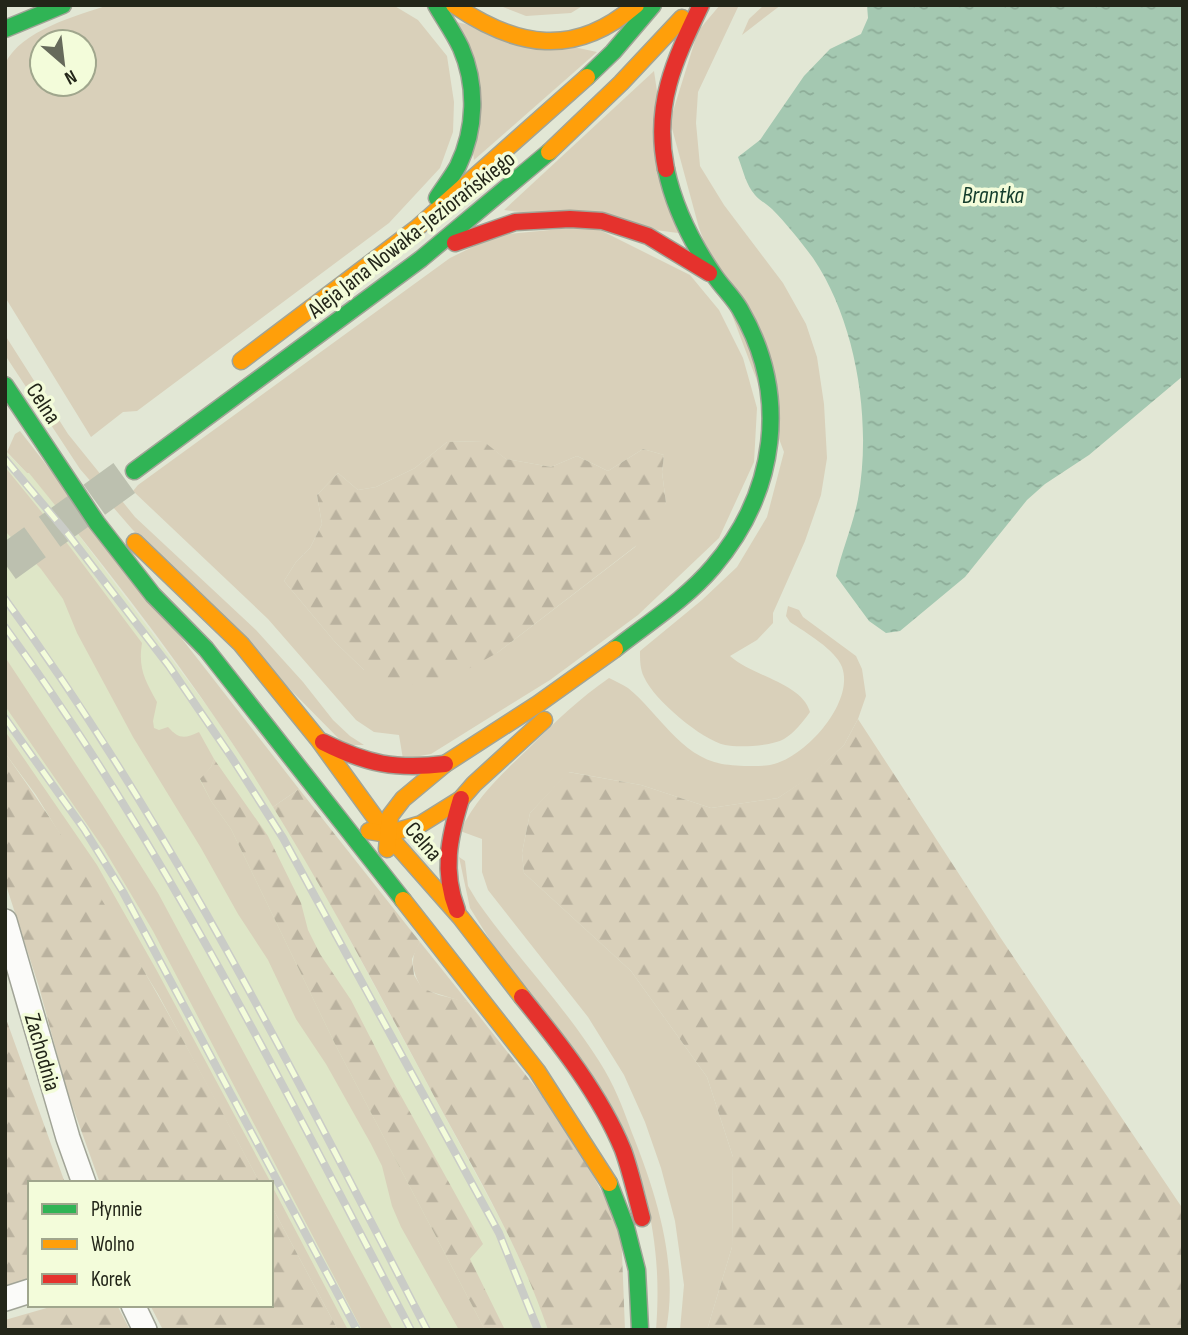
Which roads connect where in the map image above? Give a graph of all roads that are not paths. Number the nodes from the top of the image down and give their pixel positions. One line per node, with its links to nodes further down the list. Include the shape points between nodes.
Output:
1 (63, 5): 8 (street)
2 (436, 5): 9 (street, via 470,73 470,132 459,163)
3 (454, 5): 4 (street, via 491,29 557,41 609,26)
4 (636, 5)
5 (653, 5): 9 (street, Aleja Jana Nowaka-Jeziorańskiego, via 613,52 551,111)
6 (693, 5): 10 (street, Aleja Jana Nowaka-Jeziorańskiego, via 600,106)
7 (701, 5): 11 (street, via 667,81 661,137 671,190)
8 (5, 29)
9 (417, 228): 12 (street, Aleja Jana Nowaka-Jeziorańskiego)
10 (434, 250): 11 (street, via 515,222 603,221 648,236); 15 (street, Aleja Jana Nowaka-Jeziorańskiego)
11 (714, 275): 16 (street, via 739,308 762,356 771,399 771,439 760,490 746,520 713,567)
12 (232, 368)
13 (5, 385): 14 (street, Celna)
14 (45, 446): 17 (street, Celna, via 157,565 241,644); 20 (street, Celna, via 153,595 205,649)
15 (134, 471)
16 (597, 664): 18 (street); 19 (street)
17 (318, 738): 18 (street, via 353,758 388,767); 21 (street, Celna)
18 (445, 764): 21 (street, via 403,799 390,816)
19 (461, 799): 21 (street, via 421,824); 23 (street, via 448,842 447,873)
20 (328, 806): 21 (street, via 366,831); 22 (street, Celna)
21 (387, 834): 22 (street, via 391,872); 23 (street, Celna)
22 (406, 904): 29 (street, Celna, via 537,1071 606,1176 626,1227 636,1270)
23 (461, 918): 29 (street, Celna, via 561,1046 596,1098 622,1151 640,1203 645,1236 649,1285)
24 (5, 921): 25 (street, Zachodnia)
25 (83, 1181)
26 (28, 1293): 27 (street)
27 (5, 1299)
28 (134, 1307): 30 (street)
29 (640, 1329)
30 (145, 1330)

